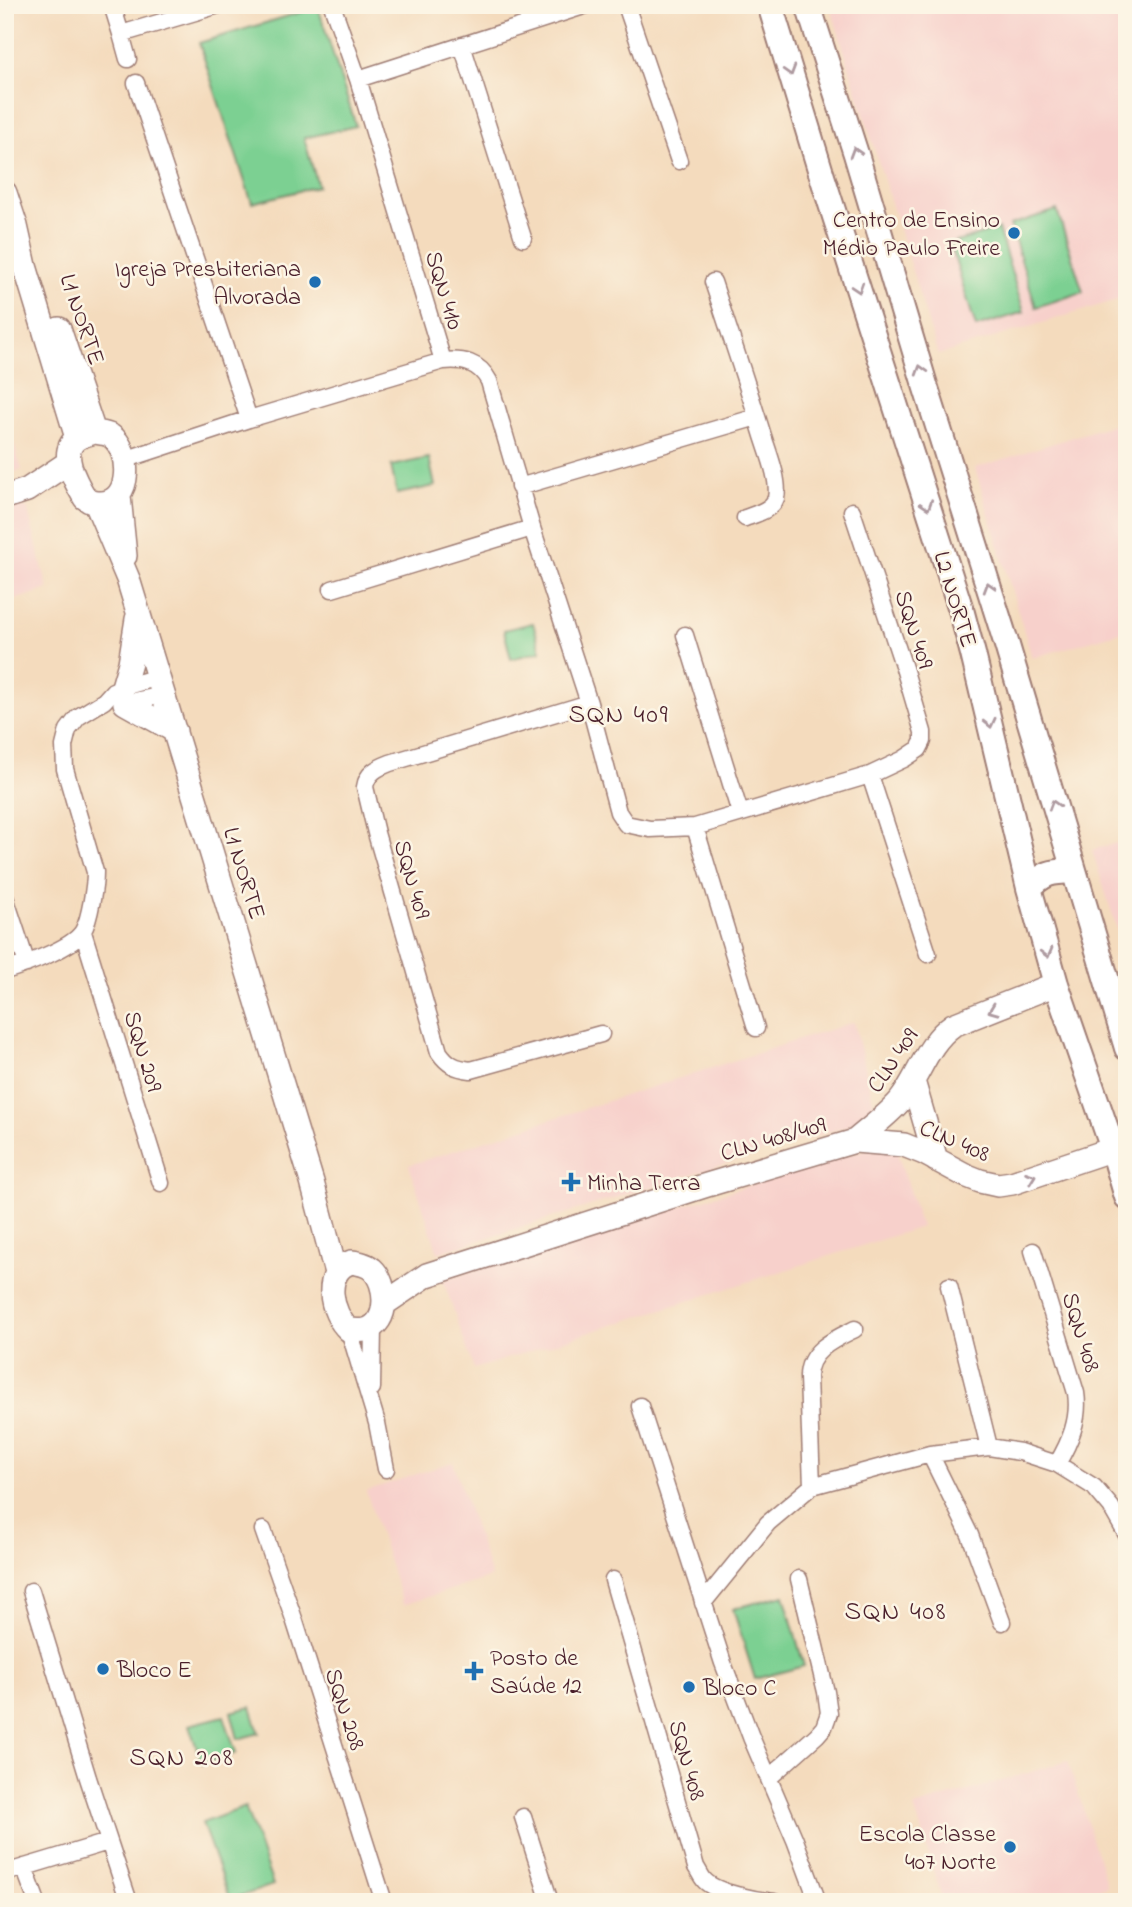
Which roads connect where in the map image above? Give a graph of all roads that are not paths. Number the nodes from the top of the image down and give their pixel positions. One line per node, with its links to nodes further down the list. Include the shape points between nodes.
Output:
1 (112, 5): 8 (street)
2 (219, 5): 8 (street)
3 (332, 5): 11 (street, SQN 410)
4 (587, 5): 9 (street)
5 (626, 5): 13 (street)
6 (770, 5): 43 (main road, L2 NORTE, one-way to 43, via 962,613)
7 (808, 5): 42 (main road, L2 NORTE, one-way to 7)
8 (121, 34): 10 (street)
9 (462, 45): 11 (street); 16 (street)
10 (128, 59)
11 (358, 79): 18 (street, SQN 410)
12 (136, 83): 20 (street)
13 (679, 161)
14 (5, 193): 15 (street, L1 NORTE)
15 (10, 228): 21 (street, L1 NORTE, via 36,262)
16 (523, 239)
17 (713, 282): 19 (street)
18 (443, 361): 20 (street, SQN 410); 24 (street, SQN 409, via 470,362 486,375)
19 (757, 417): 24 (street); 29 (street, via 774,473 776,500)
20 (249, 419): 22 (street, SQN 410)
21 (85, 435): 22 (street, via 105,433 114,438); 23 (street, via 71,444)
22 (124, 460): 26 (street)
23 (69, 462): 25 (street); 27 (street)
24 (519, 487): 30 (street, SQN 409)
25 (16, 493): 27 (street)
26 (119, 496): 27 (street, via 108,503); 31 (street, L1 NORTE)
27 (88, 497): 31 (street, L1 NORTE)
28 (852, 511): 39 (street, SQN 409, via 923,732 919,749)
29 (745, 518)
30 (532, 528): 32 (street); 37 (street, SQN 409)
31 (128, 579): 33 (street, L1 NORTE)
32 (331, 589)
33 (138, 612): 35 (street, L1 NORTE); 36 (street, via 130,663)
34 (685, 635): 40 (street)
35 (161, 686): 36 (street); 38 (street, L1 NORTE)
36 (117, 697): 38 (street); 45 (street, via 78,717 64,746 65,769 95,872)
37 (589, 703): 41 (street, SQN 409, via 618,812 626,824 650,830); 51 (street, SQN 409, via 390,763 372,772 365,787 439,1052 446,1062 471,1070)
38 (175, 731): 60 (street, L1 NORTE, via 312,1182)
39 (870, 775): 40 (street, SQN 409); 46 (street)
40 (740, 813): 41 (street, SQN 409)
41 (695, 827): 50 (street)
42 (1073, 871): 43 (main road, via 1048,873); 52 (main road, L2 NORTE)
43 (1029, 888): 49 (main road, L2 NORTE, one-way to 49)
44 (5, 897): 47 (street)
45 (83, 932): 47 (street, via 64,947); 57 (street, SQN 209)
46 (928, 954)
47 (27, 964): 48 (street)
48 (5, 971)
49 (1056, 984): 53 (street, CLN 409, one-way to 53, via 941,1033); 55 (main road, L2 NORTE)
50 (756, 1028)
51 (601, 1034)
52 (1127, 1048)
53 (913, 1081): 54 (street, CLN 409, via 886,1116); 56 (street)
54 (855, 1141): 56 (street, CLN 408, via 904,1145); 62 (street, CLN 408/409)
55 (1113, 1149): 56 (street, CLN 408, one-way to 55, via 998,1185); 58 (main road, L2 NORTE)
56 (936, 1160)
57 (161, 1183)
58 (1127, 1197)
59 (1034, 1251): 72 (street, SQN 408, via 1078,1405 1074,1429)
60 (343, 1268): 61 (street, via 365,1265); 67 (street, via 332,1288 333,1299 341,1323)
61 (377, 1275): 62 (street, CLN 408/409); 64 (street)
62 (427, 1275): 64 (street, CLN 408/409)
63 (949, 1286): 70 (street)
64 (384, 1304): 65 (street)
65 (373, 1326): 67 (street); 68 (street)
66 (855, 1329): 74 (street, via 817,1353 808,1371)
67 (349, 1330): 68 (street)
68 (372, 1405): 73 (street)
69 (640, 1406): 80 (street)
70 (989, 1447): 71 (street); 72 (street)
71 (930, 1454): 74 (street); 81 (street, via 970,1535)
72 (1057, 1464): 76 (street, via 1094,1487)
73 (386, 1469)
74 (812, 1486): 80 (street, via 768,1523)
75 (262, 1530): 90 (street, SQN 208)
76 (1127, 1535)
77 (799, 1579): 82 (street, via 829,1713 817,1735)
78 (613, 1580): 91 (street, SQN 408, via 695,1867 716,1888)
79 (31, 1591): 84 (street)
80 (703, 1603): 82 (street)
81 (1002, 1622)
82 (770, 1777): 92 (street)
83 (523, 1817): 87 (street)
84 (108, 1842): 85 (street); 89 (street)
85 (24, 1867): 86 (street); 88 (street)
86 (5, 1873)
87 (547, 1901)
88 (37, 1902)
89 (129, 1902)
90 (384, 1902)
91 (774, 1902)
92 (818, 1902)

